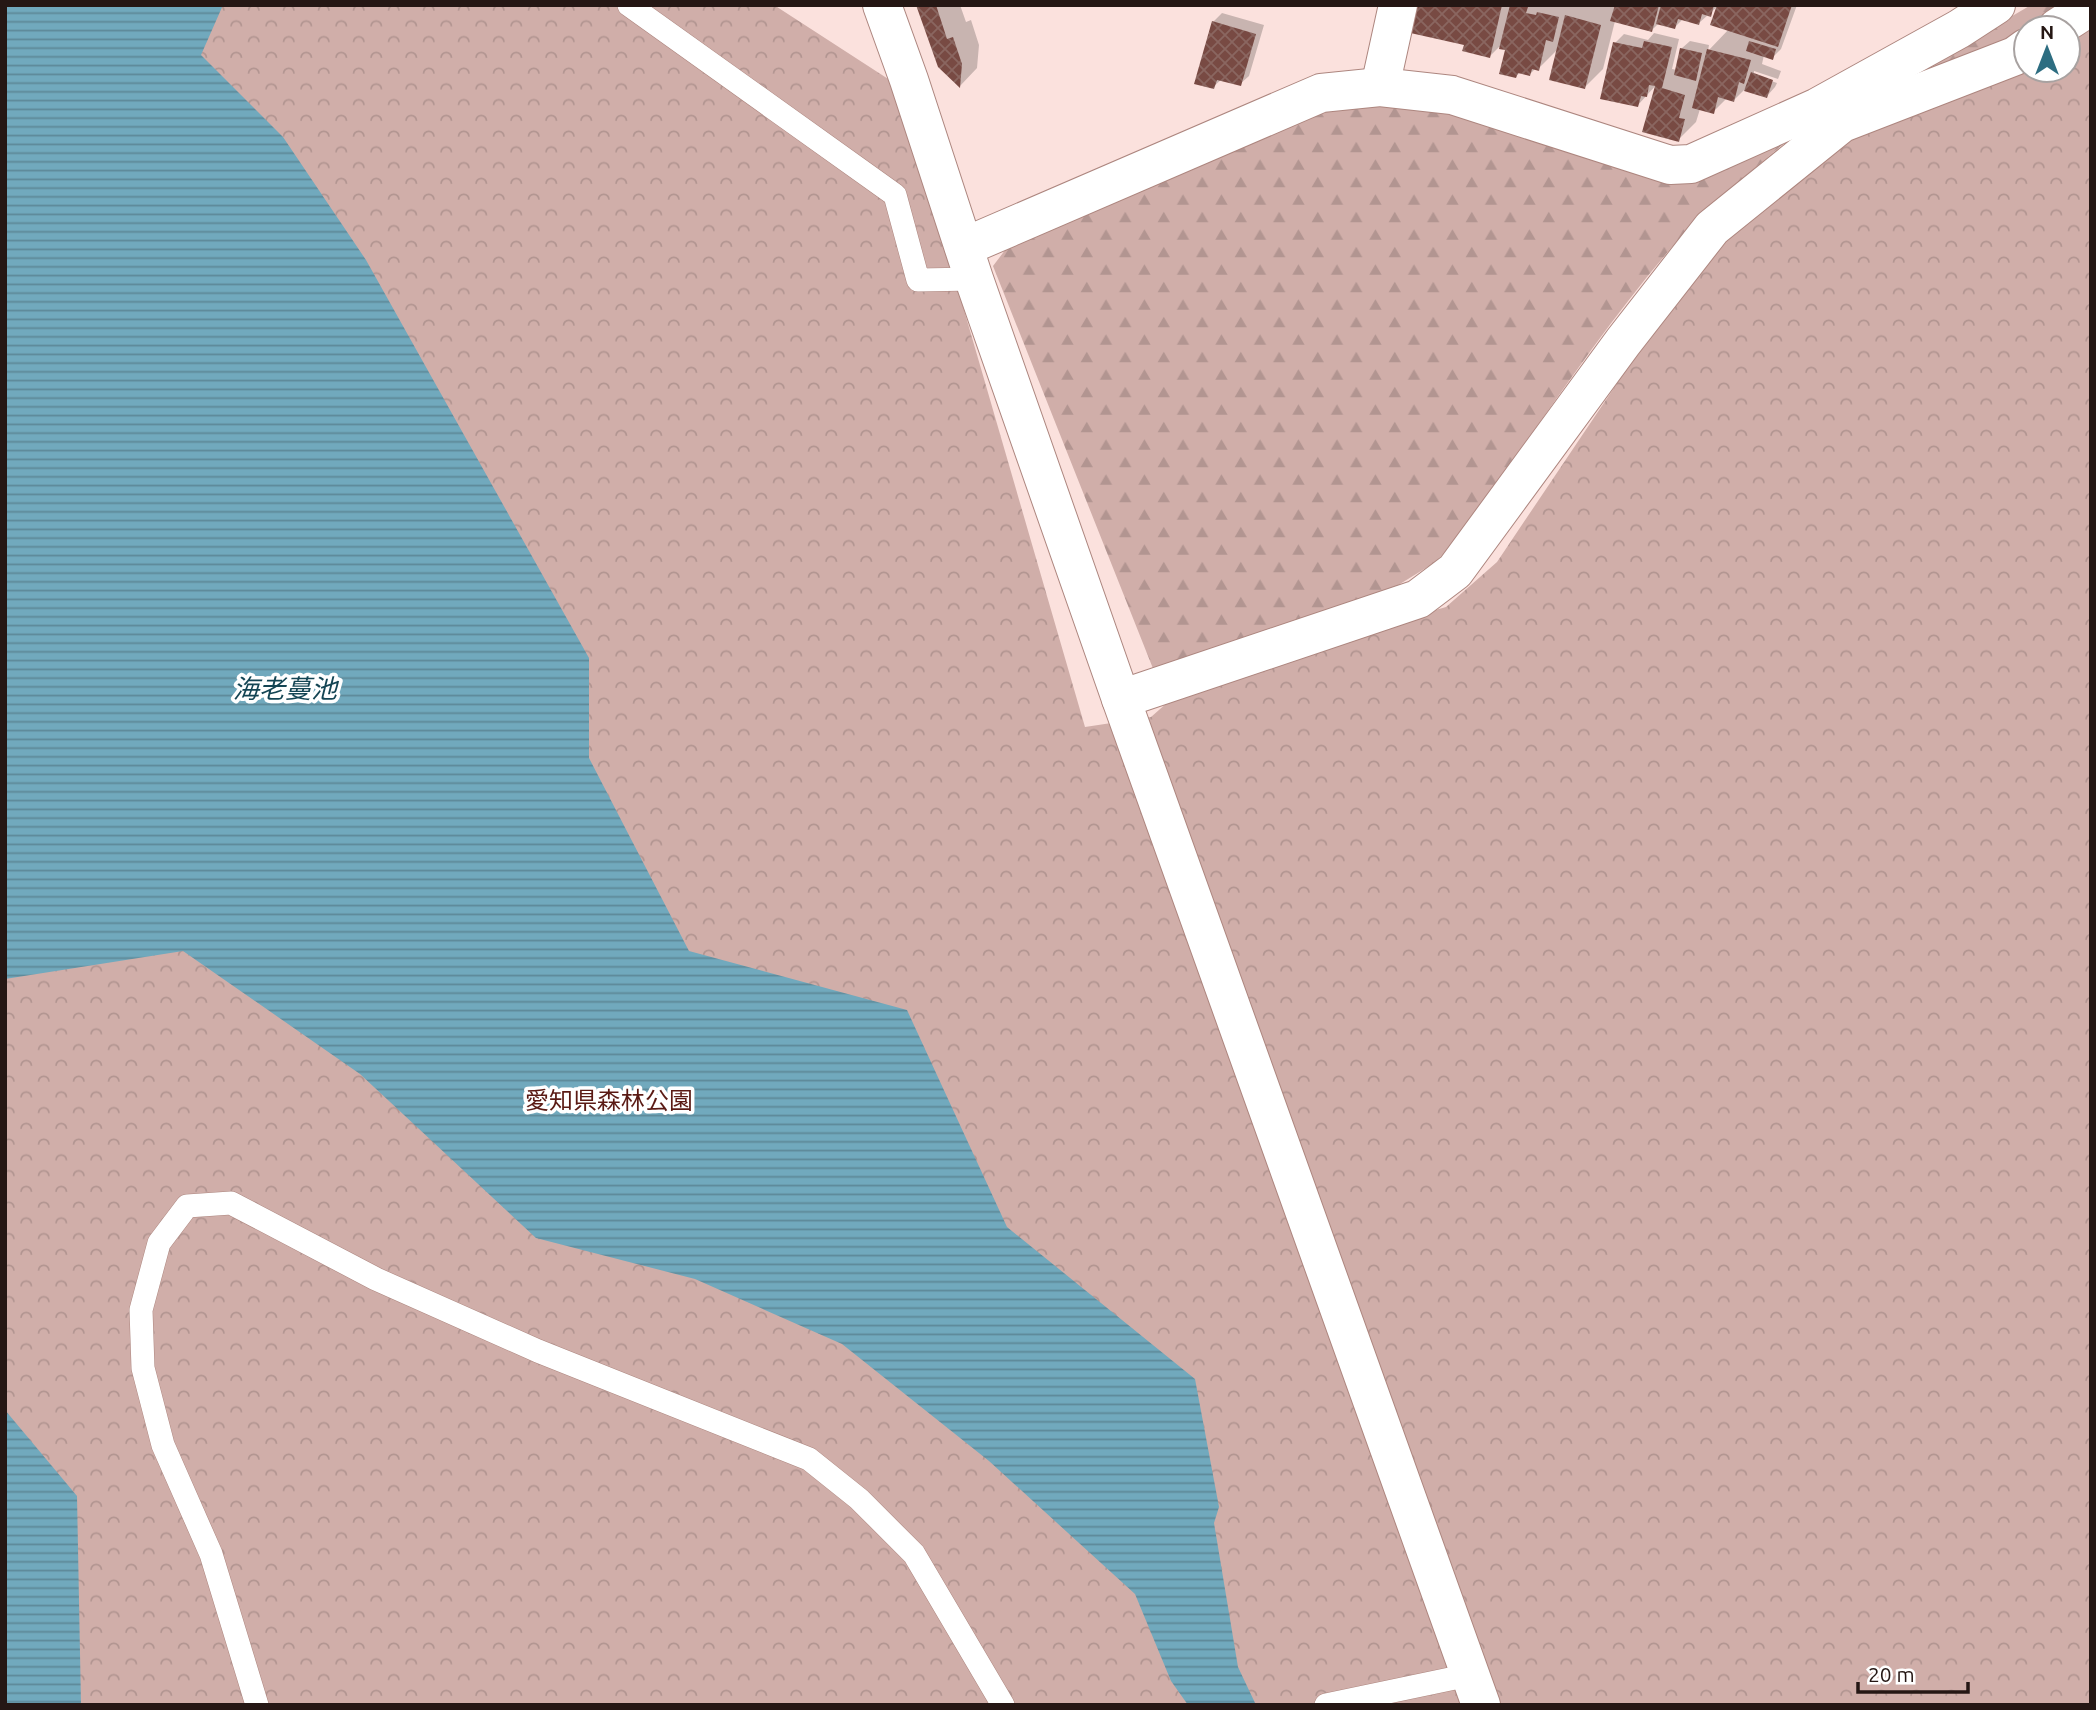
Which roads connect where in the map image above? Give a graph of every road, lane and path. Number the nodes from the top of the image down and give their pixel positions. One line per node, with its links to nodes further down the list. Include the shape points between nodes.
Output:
1 (629, 5): 8 (lane, via 895,195 918,280)
2 (882, 5): 8 (street)
3 (1398, 5): 6 (street)
4 (1996, 5): 7 (street)
5 (2012, 57): 7 (street)
6 (1380, 87): 7 (street, via 1451,95 1670,165 1691,164); 8 (street, via 1321,93)
7 (1836, 112): 9 (street, via 1712,228 1455,571 1418,599)
8 (969, 263): 9 (street)
9 (1121, 699): 10 (street)
10 (1475, 1690): 13 (lane)
11 (257, 1705): 12 (lane, via 211,1554 163,1445 144,1368 141,1310 148,1283 159,1243 187,1206 231,1203 376,1279 809,1459 859,1499 914,1555)
12 (1003, 1705)
13 (1326, 1705)

